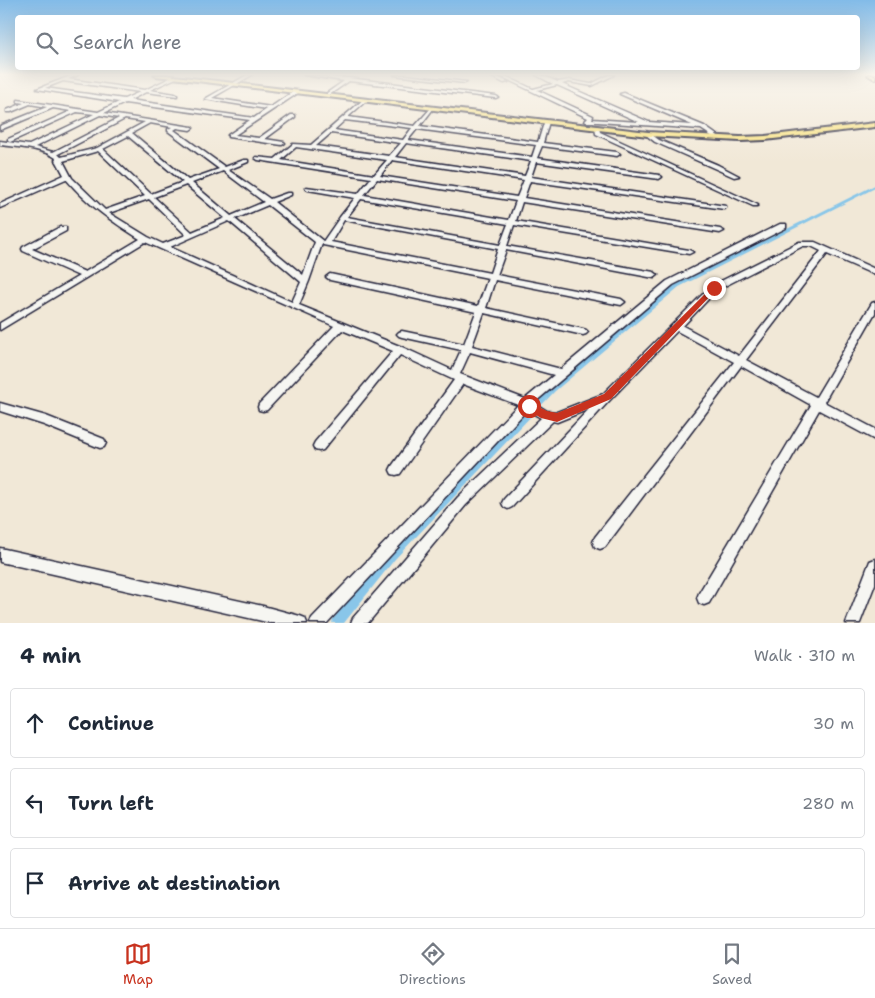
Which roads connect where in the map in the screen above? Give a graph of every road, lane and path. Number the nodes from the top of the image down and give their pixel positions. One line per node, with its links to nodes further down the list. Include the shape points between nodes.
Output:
1 (27, 104): 18 (street)
2 (38, 104): 14 (street)
3 (119, 104): 19 (street)
4 (146, 104): 23 (street)
5 (243, 104): 15 (street)
6 (276, 104): 15 (street)
7 (360, 104): 22 (street)
8 (403, 104): 16 (main road)
9 (410, 104): 29 (main road)
10 (550, 104): 29 (street)
11 (563, 104): 29 (street, via 591,117)
12 (604, 104): 27 (street)
13 (646, 104): 33 (street)
14 (53, 106): 17 (street); 34 (street)
15 (270, 108): 23 (street)
16 (431, 108): 26 (main road); 32 (street)
17 (77, 109): 19 (street); 43 (street)
18 (9, 111)
19 (100, 113): 21 (street); 49 (street)
20 (293, 116): 44 (street)
21 (125, 118): 25 (street); 53 (street)
22 (345, 118): 32 (street); 36 (street)
23 (253, 120): 44 (street, via 230,136)
24 (875, 120): 42 (main road)
25 (150, 122): 31 (street); 39 (street)
26 (547, 123): 29 (main road); 47 (street)
27 (648, 124): 28 (street); 29 (street, via 598,120)
28 (656, 124): 33 (street); 38 (street)
29 (593, 125): 37 (main road); 72 (street, via 606,137)
30 (875, 125): 42 (main road, via 794,135)
31 (176, 126): 35 (street); 59 (street, via 170,130)
32 (417, 127): 45 (street); 47 (street)
33 (702, 127): 41 (street)
34 (0, 128)
35 (190, 128)
36 (330, 131): 45 (street); 50 (street)
37 (632, 132): 38 (main road); 40 (main road)
38 (661, 132): 41 (main road)
39 (128, 134): 51 (street); 65 (street)
40 (648, 134): 41 (main road); 61 (street)
41 (716, 137): 42 (main road)
42 (738, 137)
43 (10, 140)
44 (260, 140): 48 (street)
45 (405, 141): 55 (street); 56 (street)
46 (0, 143): 49 (street)
47 (540, 143): 52 (street); 56 (street)
48 (295, 145): 50 (street); 58 (street)
49 (30, 146): 53 (street)
50 (312, 147): 55 (street)
51 (99, 149): 53 (street); 68 (street)
52 (616, 154)
53 (56, 157): 60 (street)
54 (258, 158): 58 (street)
55 (392, 158): 62 (street); 64 (street)
56 (534, 159): 63 (street); 64 (street)
57 (246, 161): 59 (street)
58 (276, 161): 62 (street)
59 (224, 169): 65 (street); 71 (street)
60 (68, 176): 73 (street); 75 (street)
61 (736, 176)
62 (376, 177): 69 (street); 70 (street)
63 (659, 177)
64 (527, 178): 70 (street); 74 (street)
65 (188, 182): 68 (street); 76 (street)
66 (308, 188): 69 (street)
67 (289, 194): 71 (street)
68 (149, 196): 75 (street); 82 (street)
69 (360, 197): 77 (street); 78 (street)
70 (520, 199): 78 (street); 81 (street)
71 (269, 202): 76 (street); 93 (street, via 320,241)
72 (755, 205)
73 (0, 206)
74 (724, 207)
75 (104, 213): 83 (street)
76 (232, 218): 82 (street); 93 (street)
77 (342, 218): 85 (street); 92 (street, via 326,243)
78 (512, 222): 85 (street); 87 (street)
79 (783, 226): 106 (street, via 670,283)
80 (64, 229): 89 (street, via 26,249)
81 (720, 231)
82 (191, 235): 84 (street)
83 (145, 239): 84 (street); 89 (street)
84 (164, 247): 96 (street)
85 (503, 247): 90 (street); 92 (street)
86 (826, 250): 88 (street); 99 (street, via 802,244 714,288); 105 (street)
87 (689, 252)
88 (875, 272)
89 (84, 275): 100 (street)
90 (654, 275)
91 (330, 276): 97 (street)
92 (493, 276): 94 (street); 97 (street)
93 (305, 281): 96 (street)
94 (621, 302)
95 (875, 305): 109 (street)
96 (294, 306): 98 (street)
97 (481, 309): 101 (street); 103 (street)
98 (342, 324): 104 (street); 112 (street)
99 (676, 326): 105 (street); 108 (street)
100 (0, 327)
101 (582, 332)
102 (402, 334): 103 (street)
103 (467, 348): 106 (street); 107 (street)
104 (399, 350): 107 (street); 116 (street)
105 (740, 361): 109 (street); 119 (street)
106 (562, 374): 110 (street)
107 (458, 377): 110 (street); 117 (street)
108 (607, 396): 113 (street, via 557,417); 118 (street)
109 (818, 404): 114 (street); 122 (street)
110 (527, 405): 113 (street); 124 (street)
111 (0, 407): 115 (street)
112 (263, 407)
113 (548, 415): 125 (street, via 462,501)
114 (875, 435)
115 (100, 443)
116 (319, 446)
117 (396, 470)
118 (508, 503)
119 (600, 542)
120 (0, 555): 123 (street, via 233,605)
121 (875, 566): 126 (street)
122 (704, 598)
123 (300, 623)
124 (317, 623)
125 (358, 623)
126 (853, 623)

